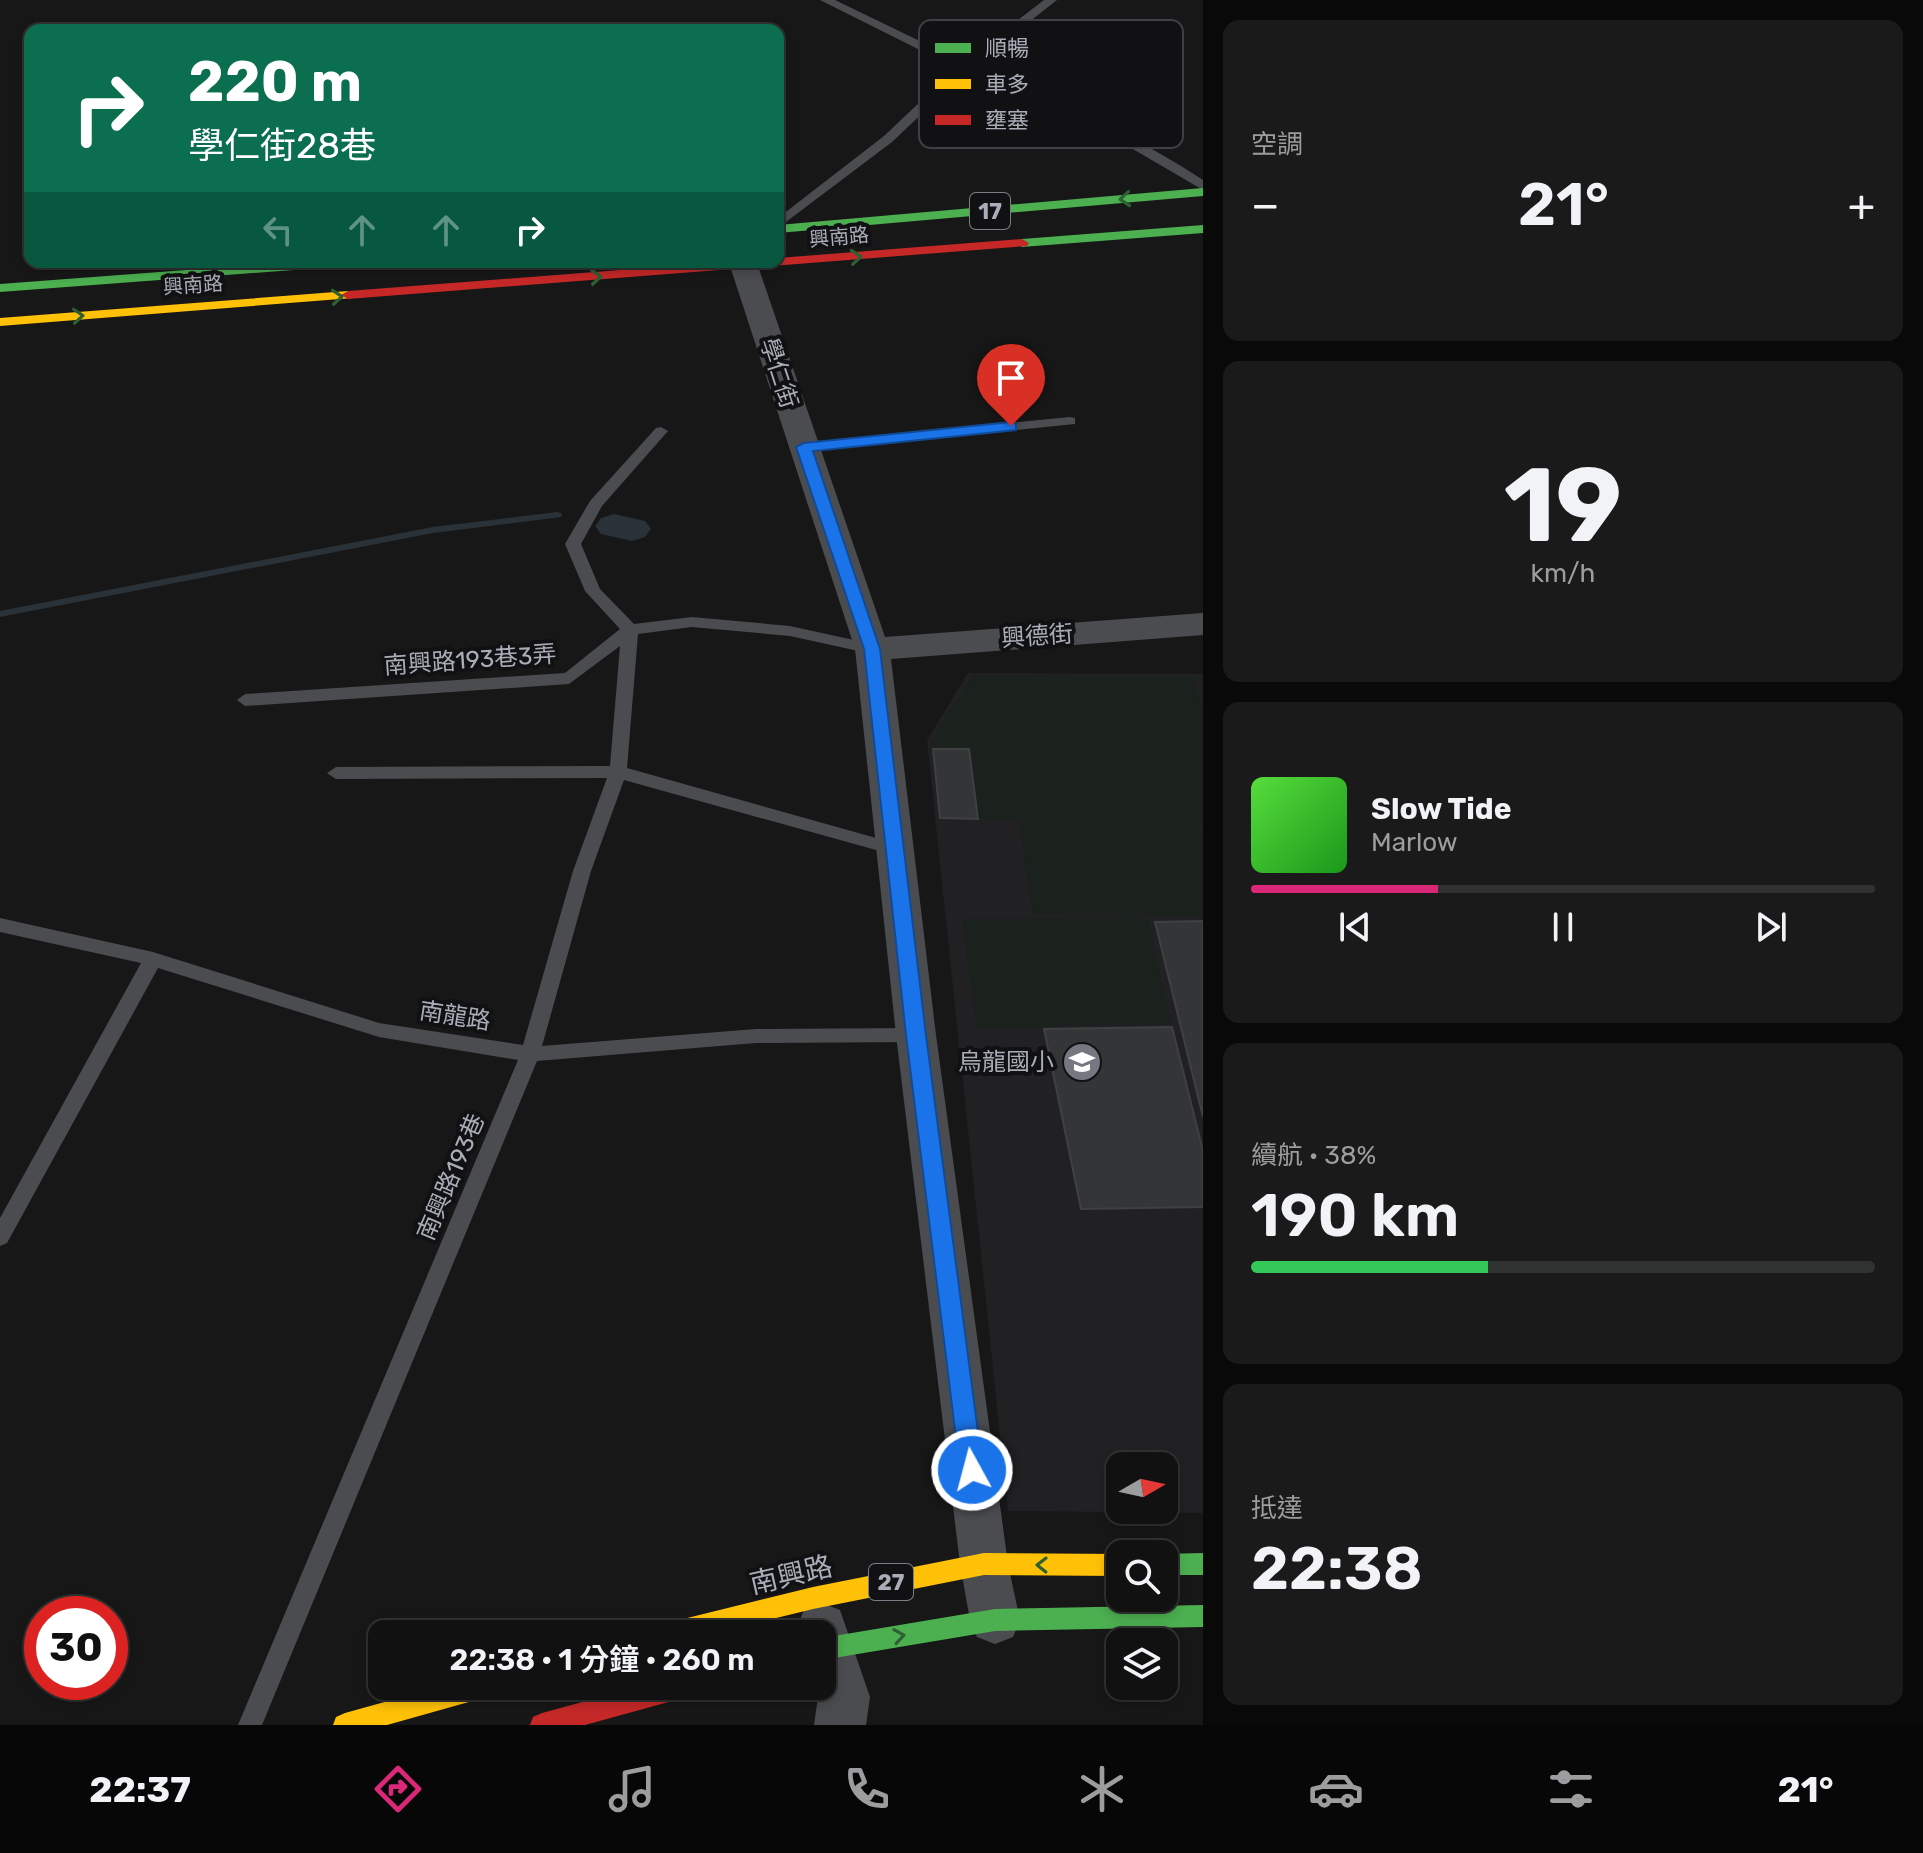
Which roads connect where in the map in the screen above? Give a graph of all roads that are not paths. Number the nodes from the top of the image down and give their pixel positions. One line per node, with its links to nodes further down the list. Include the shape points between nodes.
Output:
1 (826, 0): 4 (lane)
2 (1051, 0): 3 (lane)
3 (1025, 20)
4 (919, 45)
5 (919, 110): 9 (lane)
6 (1144, 148): 7 (lane)
7 (1203, 186)
8 (1203, 192): 10 (main road, 興南路 / 17, one-way to 10)
9 (784, 221)
10 (784, 226)
11 (1203, 229): 12 (main road, 興南路 / 17, one-way to 11)
12 (784, 261)
13 (267, 268): 16 (main road, 興南路)
14 (694, 268): 17 (main road, 興南路 / 17, one-way to 14)
15 (746, 268): 20 (street, 學仁街)
16 (0, 288)
17 (0, 322)
18 (1070, 421): 20 (lane)
19 (661, 431): 22 (lane, via 595,504 573,544 593,591)
20 (804, 447): 23 (street, 學仁街)
21 (1203, 624): 23 (street, 興德街)
22 (630, 630): 23 (lane, via 692,622 790,631); 24 (lane, 南興路193巷3弄, via 569,678); 25 (lane, 南興路193巷)
23 (872, 649): 27 (street, 學仁街)
24 (245, 700)
25 (618, 772): 26 (lane); 27 (lane); 31 (lane, 南興路193巷, via 582,871)
26 (336, 773)
27 (894, 849): 30 (street, 學仁街)
28 (0, 925): 29 (lane, 南龍路)
29 (153, 959): 31 (lane, 南龍路, via 379,1030); 32 (lane)
30 (916, 1035): 31 (lane, 南龍路, via 756,1036); 33 (street, 學仁街)
31 (530, 1054): 46 (lane, 南興路193巷)
32 (0, 1237)
33 (984, 1564): 36 (main road, 南興路 / 27, one-way to 33); 37 (main road, 南興路 / 27); 41 (street, 學仁街)
34 (1178, 1564): 35 (main road)
35 (1203, 1564)
36 (1106, 1565)
37 (813, 1598): 39 (main road, 南興路 / 27); 40 (street)
38 (1203, 1616): 41 (main road, 27)
39 (724, 1620)
40 (818, 1620)
41 (995, 1620): 42 (main road, 27, one-way to 41)
42 (836, 1646)
43 (836, 1676): 49 (street, via 844,1697)
44 (433, 1700): 47 (main road)
45 (632, 1700): 48 (main road)
46 (250, 1725)
47 (345, 1725)
48 (542, 1725)
49 (840, 1725)

